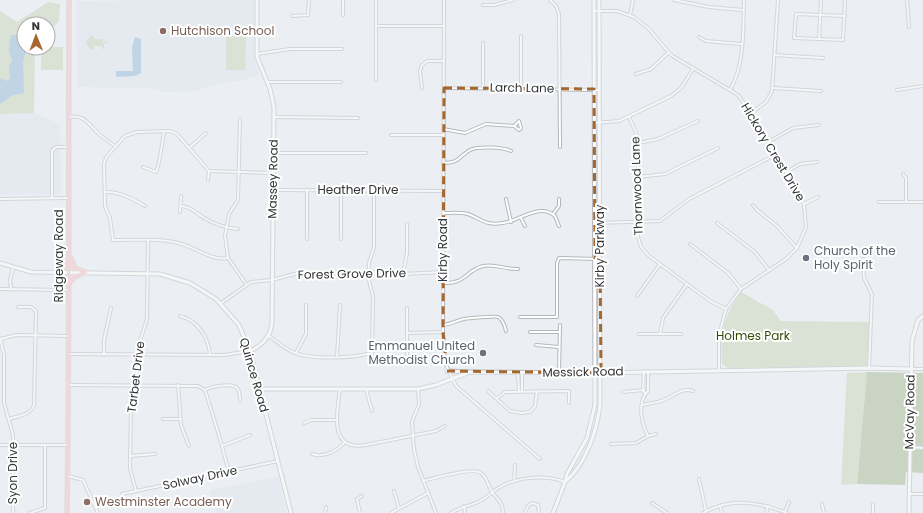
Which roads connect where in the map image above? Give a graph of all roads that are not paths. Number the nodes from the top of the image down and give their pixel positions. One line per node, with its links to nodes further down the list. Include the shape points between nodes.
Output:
1 (69, 0): 59 (main road, Ridgeway Road)
2 (257, 0): 37 (main road, Massey Road)
3 (309, 0): 25 (street, via 308,15)
4 (343, 0): 22 (street)
5 (376, 0): 27 (street)
6 (444, 0): 28 (street, Kirby Road)
7 (513, 0): 18 (street)
8 (550, 0): 52 (street, via 559,14)
9 (594, 0): 20 (main road, Kirby Parkway)
10 (599, 0): 21 (main road, Kirby Parkway)
11 (633, 0): 23 (street)
12 (674, 0): 19 (street)
13 (744, 0): 19 (street)
14 (778, 0): 38 (street)
15 (821, 0): 24 (street)
16 (846, 0): 26 (street)
17 (906, 0): 29 (street)
18 (483, 5)
19 (743, 10): 34 (street)
20 (594, 11): 21 (street, Hickory Crest Drive); 53 (main road, Kirby Parkway)
21 (599, 11): 23 (street, Hickory Crest Drive, via 616,11); 54 (main road, Kirby Parkway)
22 (343, 15)
23 (630, 15): 36 (street, Hickory Crest Drive, via 648,28)
24 (820, 15): 26 (street); 32 (street); 32 (street, via 796,14 794,38)
25 (292, 16)
26 (845, 16): 32 (street, via 843,40)
27 (376, 26): 28 (street); 43 (street)
28 (444, 26): 40 (street, Kirby Road)
29 (909, 26)
30 (521, 36): 50 (street)
31 (700, 37): 34 (street, via 710,41)
32 (819, 39)
33 (483, 43): 49 (street)
34 (741, 44): 55 (street, via 740,69)
35 (342, 49): 37 (street, via 290,49)
36 (668, 53): 41 (street, Hickory Crest Drive); 42 (street, via 655,66)
37 (257, 54): 44 (main road, Massey Road)
38 (774, 55): 39 (street); 51 (street)
39 (823, 58)
40 (444, 61): 47 (street, via 427,61 422,65); 48 (street, Kirby Road)
41 (693, 70): 55 (street, Hickory Crest Drive); 61 (street, via 677,92)
42 (636, 74)
43 (376, 80)
44 (267, 82): 45 (street); 60 (main road, Massey Road, via 273,98)
45 (341, 82)
46 (923, 86): 56 (street)
47 (422, 88)
48 (444, 88): 49 (street, Larch Lane); 69 (street, Kirby Road)
49 (483, 88): 50 (street, Larch Lane)
50 (521, 88): 52 (street, Larch Lane)
51 (773, 88): 57 (street); 58 (street, via 766,102)
52 (560, 89): 53 (street, Larch Lane); 78 (street)
53 (594, 90): 54 (street, Larch Lane); 65 (main road, Kirby Parkway)
54 (600, 90): 66 (main road, Kirby Parkway)
55 (730, 90): 58 (street, Hickory Crest Drive, via 741,99)
56 (896, 90)
57 (821, 91)
58 (751, 113): 74 (street, Hickory Crest Drive)
59 (68, 117): 76 (street, via 75,116 89,122 100,135); 77 (main road, Ridgeway Road)
60 (274, 117): 62 (street); 82 (main road, Massey Road)
61 (629, 117): 66 (street); 75 (street, Thornwood Lane)
62 (358, 118)
63 (240, 119): 90 (street)
64 (698, 121): 75 (street, via 658,139)
65 (594, 124): 66 (street); 120 (main road, Kirby Parkway)
66 (600, 124): 121 (main road, Kirby Parkway)
67 (819, 125): 74 (street, via 793,128)
68 (514, 126): 69 (street, via 486,124 465,134)
69 (444, 129): 73 (street, Kirby Road)
70 (164, 132): 76 (street, via 137,132 125,136); 79 (street, via 177,134); 87 (street, via 156,172)
71 (206, 133): 79 (street)
72 (391, 135): 73 (street)
73 (443, 135): 86 (street, Kirby Road)
74 (768, 142): 84 (street, Hickory Crest Drive)
75 (638, 143): 93 (street, Thornwood Lane)
76 (116, 146): 100 (street, via 104,163)
77 (68, 147): 103 (street, via 56,147 52,151); 104 (main road, Ridgeway Road)
78 (560, 147)
79 (189, 148): 88 (street)
80 (718, 148): 93 (street, via 665,174)
81 (511, 151): 86 (street, via 474,148 456,162)
82 (274, 153): 83 (street); 91 (main road, Massey Road)
83 (366, 153)
84 (775, 155): 89 (street, Hickory Crest Drive); 122 (street, via 689,199 663,220)
85 (817, 162): 89 (street, via 800,164)
86 (444, 163): 99 (street, Kirby Road)
87 (143, 167)
88 (209, 172): 90 (street); 94 (street)
89 (786, 172): 111 (street, Hickory Crest Drive)
90 (239, 173): 91 (street); 127 (street, via 238,200 229,214)
91 (273, 173): 95 (main road, Massey Road)
92 (903, 174): 109 (street, via 906,178)
93 (638, 178): 122 (street, Thornwood Lane)
94 (208, 180)
95 (273, 190): 96 (street, Heather Drive); 151 (main road, Massey Road)
96 (307, 190): 97 (street, Heather Drive); 129 (street)
97 (341, 190): 98 (street, Heather Drive); 130 (street)
98 (374, 190): 99 (street, Heather Drive); 147 (street, via 374,245)
99 (443, 191): 116 (street, Kirby Road)
100 (105, 192): 113 (street, via 110,191); 131 (street, via 105,206 110,218 113,240)
101 (181, 196): 114 (street)
102 (818, 197): 111 (street)
103 (52, 198): 104 (street); 105 (street)
104 (69, 198): 134 (main road, Ridgeway Road)
105 (0, 199)
106 (506, 199): 119 (street)
107 (559, 199): 117 (street, via 558,207)
108 (879, 202): 109 (street)
109 (906, 202): 110 (street)
110 (923, 202)
111 (804, 204): 133 (street, Hickory Crest Drive, via 806,227)
112 (753, 205): 133 (street)
113 (145, 206)
114 (181, 206): 115 (street); 127 (street, via 188,207)
115 (180, 212)
116 (443, 213): 119 (street, via 466,214 490,224); 148 (street, Kirby Road)
117 (553, 214): 118 (street, via 542,211); 126 (street)
118 (521, 218): 119 (street); 125 (street)
119 (512, 222)
120 (595, 223): 121 (street); 136 (main road, Kirby Parkway)
121 (600, 223): 122 (street); 137 (main road, Kirby Parkway)
122 (638, 223): 140 (street, Thornwood Lane, via 641,247)
123 (717, 223): 143 (street, via 755,252)
124 (407, 224): 150 (street, via 407,253)
125 (526, 226)
126 (558, 226)
127 (226, 228): 128 (street); 135 (street, via 225,245)
128 (238, 229)
129 (307, 239)
130 (340, 239)
131 (148, 240): 135 (street, via 180,243 219,259); 149 (street, Tarbet Drive)
132 (690, 244): 157 (street, via 725,271)
133 (797, 248): 143 (street, Hickory Crest Drive)
134 (70, 256): 144 (main road, via 65,266); 145 (main road, Ridgeway Road); 146 (main road, via 75,268)
135 (228, 258): 154 (street)
136 (595, 259): 137 (street); 170 (street, via 558,259 557,317); 205 (main road, Kirby Parkway)
137 (600, 259): 202 (main road, Kirby Parkway)
138 (864, 259): 195 (street, via 864,278 872,294)
139 (0, 264): 141 (main road, Quince Road)
140 (660, 264): 155 (street, Thornwood Lane); 160 (street)
141 (12, 268): 144 (main road, Quince Road, via 31,272); 158 (street)
142 (518, 270): 152 (street, via 485,266 460,280)
143 (769, 270): 157 (street, Hickory Crest Drive)
144 (57, 272): 145 (main road, Quince Road); 153 (main road)
145 (69, 272): 146 (main road, Quince Road); 153 (main road, Ridgeway Road)
146 (85, 272): 149 (main road, Quince Road); 153 (main road)
147 (368, 272): 150 (street, Forest Grove Drive); 151 (street, Forest Grove Drive, via 298,273); 194 (street, via 373,297 372,353)
148 (443, 272): 150 (street, Forest Grove Drive); 152 (street, Kirby Road)
149 (148, 273): 161 (main road, Quince Road, via 170,276 190,283 208,293); 191 (street, Tarbet Drive, via 147,319)
150 (403, 274)
151 (272, 280): 154 (street, Forest Grove Drive); 183 (main road, Massey Road, via 272,324)
152 (443, 283): 171 (street, Kirby Road)
153 (69, 284): 159 (main road, Ridgeway Road)
154 (246, 284): 161 (street, Forest Grove Drive)
155 (687, 284): 167 (street, Thornwood Lane); 179 (street, via 663,318)
156 (0, 289): 158 (street)
157 (741, 289): 167 (street, Hickory Crest Drive)
158 (11, 290): 159 (street)
159 (69, 290): 182 (main road, Ridgeway Road)
160 (637, 296)
161 (220, 304): 187 (main road, Quince Road, via 239,325)
162 (306, 305): 188 (street, via 306,334)
163 (340, 306): 194 (street)
164 (18, 307): 181 (street, via 31,307 35,310)
165 (111, 308): 190 (street, via 104,340)
166 (407, 308): 177 (street)
167 (726, 309): 198 (street, Hickory Crest Drive, via 719,335)
168 (180, 316): 192 (street, via 189,320 205,335)
169 (923, 316): 196 (main road, McVay Road, via 915,328)
170 (520, 317)
171 (443, 325): 173 (street, via 466,318 494,316 501,319); 174 (street, Kirby Road)
172 (560, 325): 176 (street)
173 (506, 331)
174 (442, 332): 177 (street); 199 (street, Kirby Road)
175 (530, 332): 176 (street)
176 (559, 332): 186 (street)
177 (407, 333): 193 (street)
178 (640, 334): 179 (street)
179 (660, 334): 180 (street)
180 (680, 334)
181 (35, 336): 182 (street); 184 (street, via 16,335); 232 (street, via 33,407 28,413)
182 (68, 336): 189 (main road, Ridgeway Road)
183 (269, 336): 187 (main road, via 261,345); 188 (street)
184 (0, 339): 208 (street, Syon Drive, via 4,355)
185 (536, 345): 186 (street)
186 (559, 346): 204 (street)
187 (250, 351): 192 (street, via 233,355); 212 (main road, Quince Road)
188 (296, 353): 194 (street, via 309,356)
189 (68, 354): 190 (street); 209 (main road, Ridgeway Road)
190 (104, 355): 191 (street)
191 (137, 355): 192 (street); 210 (street, Tarbet Drive)
192 (210, 355)
193 (407, 355)
194 (337, 356)
195 (869, 368): 196 (main road, Messick Road); 198 (main road, Messick Road)
196 (910, 369): 197 (street); 250 (main road, McVay Road)
197 (923, 369)
198 (719, 370): 200 (main road, Messick Road)
199 (447, 371): 201 (main road); 206 (street, Kirby Road)
200 (646, 371): 202 (main road, Messick Road); 217 (street); 224 (street, via 649,390)
201 (470, 372): 203 (main road, Messick Road); 206 (main road, Messick Road)
202 (601, 372): 205 (main road, Messick Road); 263 (main road, Kirby Parkway, via 596,427 582,460)
203 (520, 373): 204 (main road, Messick Road); 219 (street); 220 (street)
204 (559, 373): 205 (main road, Messick Road)
205 (595, 373): 263 (main road, Kirby Parkway, via 595,405 591,429 567,474)
206 (451, 379): 215 (main road, Messick Road); 255 (street, Kirby Road, via 461,392)
207 (0, 380): 208 (street)
208 (4, 380): 229 (street, Syon Drive)
209 (68, 385): 210 (street); 247 (main road, Ridgeway Road)
210 (135, 386): 211 (street); 254 (street, Tarbet Drive, via 131,402)
211 (178, 386): 216 (street, via 196,386); 234 (street)
212 (259, 389): 213 (main road, Messick Road); 256 (main road, Quince Road)
213 (340, 389): 214 (main road, Messick Road); 235 (street)
214 (366, 389): 215 (main road, Messick Road); 231 (street)
215 (418, 389): 240 (street, via 419,404 412,422)
216 (205, 390): 226 (street, via 214,386 234,386 238,389); 249 (street)
217 (644, 390): 223 (street); 224 (street)
218 (488, 391): 225 (street)
219 (519, 391): 220 (street); 225 (street, via 505,392)
220 (522, 391): 221 (street)
221 (537, 391): 225 (street, via 535,406 530,412 514,412); 227 (street, via 569,391)
222 (693, 391): 228 (street, via 680,391 664,400)
223 (623, 392)
224 (646, 393): 228 (street)
225 (497, 398)
226 (240, 401)
227 (569, 403)
228 (642, 405): 241 (street, via 641,419)
229 (5, 407): 230 (street); 232 (street, Syon Drive)
230 (0, 408)
231 (372, 411)
232 (9, 419): 245 (street, Syon Drive)
233 (163, 419): 234 (street)
234 (180, 419): 248 (street)
235 (336, 420): 236 (street); 242 (street, via 338,432)
236 (304, 422)
237 (446, 426): 240 (street)
238 (656, 434): 241 (street)
239 (250, 435): 249 (street)
240 (414, 435): 242 (street, via 360,446); 261 (street, via 416,462)
241 (648, 436): 243 (street, via 636,443)
242 (345, 442): 253 (street, via 333,452)
243 (611, 444)
244 (0, 445): 245 (street)
245 (14, 445): 246 (street); 283 (street, Syon Drive)
246 (45, 445): 247 (street); 284 (street, via 44,509)
247 (67, 445): 259 (main road, Ridgeway Road)
248 (189, 446)
249 (222, 446): 258 (street)
250 (910, 447): 251 (street); 269 (main road, McVay Road)
251 (923, 448)
252 (155, 454): 254 (street)
253 (312, 454)
254 (130, 456): 264 (street, Tarbet Drive, via 130,470)
255 (540, 459)
256 (278, 461): 258 (street, Solway Drive); 287 (main road, Quince Road)
257 (514, 465): 262 (street)
258 (229, 472): 264 (street, Solway Drive)
259 (68, 476): 285 (main road, Ridgeway Road); 286 (street, via 83,480)
260 (699, 479): 281 (street)
261 (423, 481): 266 (street, via 477,470 484,475); 267 (street)
262 (514, 481): 263 (street, via 550,478); 266 (street)
263 (566, 482): 297 (main road, Kirby Parkway)
264 (136, 491): 268 (street, Solway Drive)
265 (394, 491): 280 (street)
266 (492, 492): 276 (street, via 480,501); 294 (street, via 502,503)
267 (428, 493): 280 (street); 291 (street)
268 (122, 494)
269 (909, 494): 270 (street); 303 (main road, McVay Road)
270 (923, 494)
271 (362, 496): 289 (street, via 357,500)
272 (652, 502): 298 (street)
273 (788, 502): 282 (street)
274 (822, 504): 301 (street)
275 (873, 504): 302 (street)
276 (464, 506): 292 (street); 293 (street)
277 (720, 506): 278 (street, via 746,502); 281 (street); 299 (street)
278 (768, 506): 282 (street); 300 (street)
279 (326, 507): 288 (street)
280 (399, 508): 290 (street)
281 (704, 512)
282 (786, 512)
283 (13, 513)
284 (30, 513)
285 (67, 513)
286 (98, 513)
287 (291, 513)
288 (325, 513)
289 (360, 513)
290 (391, 513)
291 (436, 513)
292 (451, 513)
293 (465, 513)
294 (503, 513)
295 (525, 513): 296 (street, via 532,503 538,505)
296 (539, 513)
297 (553, 513)
298 (667, 513)
299 (722, 513)
300 (766, 513)
301 (824, 513)
302 (873, 513)
303 (909, 513)

